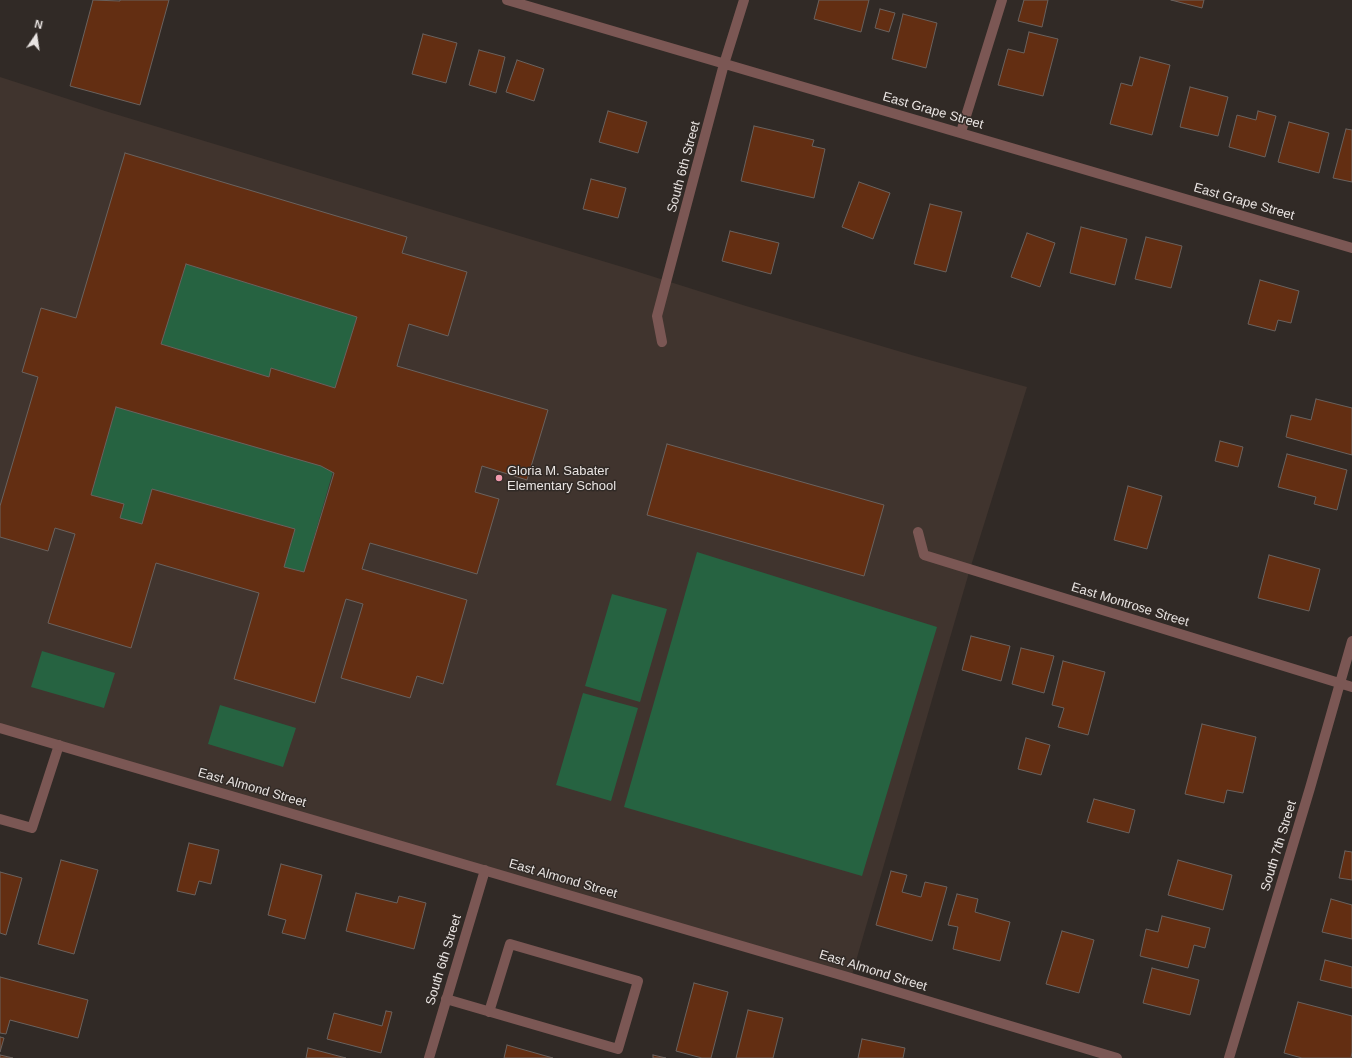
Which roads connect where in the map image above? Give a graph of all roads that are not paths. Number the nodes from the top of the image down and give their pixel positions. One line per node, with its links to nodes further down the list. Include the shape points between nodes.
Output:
1 (506, 0): 4 (street, East Grape Street)
2 (744, 0): 4 (street, South 6th Street)
3 (1002, 0): 5 (street)
4 (724, 64): 5 (street, East Grape Street); 7 (street, South 6th Street, via 658,316)
5 (961, 132): 6 (street, East Grape Street)
6 (1352, 248)
7 (662, 342)
8 (918, 532): 10 (street, East Montrose Street, via 924,555)
9 (1352, 641): 10 (street, South 7th Street)
10 (1340, 683): 11 (street, East Montrose Street); 20 (street, South 7th Street)
11 (1352, 687)
12 (0, 728): 13 (street, East Almond Street)
13 (59, 745): 14 (street, via 32,828); 15 (street, East Almond Street)
14 (0, 819)
15 (485, 870): 16 (street, South 6th Street); 19 (street, East Almond Street)
16 (446, 999): 17 (street); 18 (street, South 6th Street)
17 (489, 1012): 17 (street, via 618,1049 638,981 510,944)
18 (429, 1058)
19 (1117, 1058)
20 (1229, 1058)

